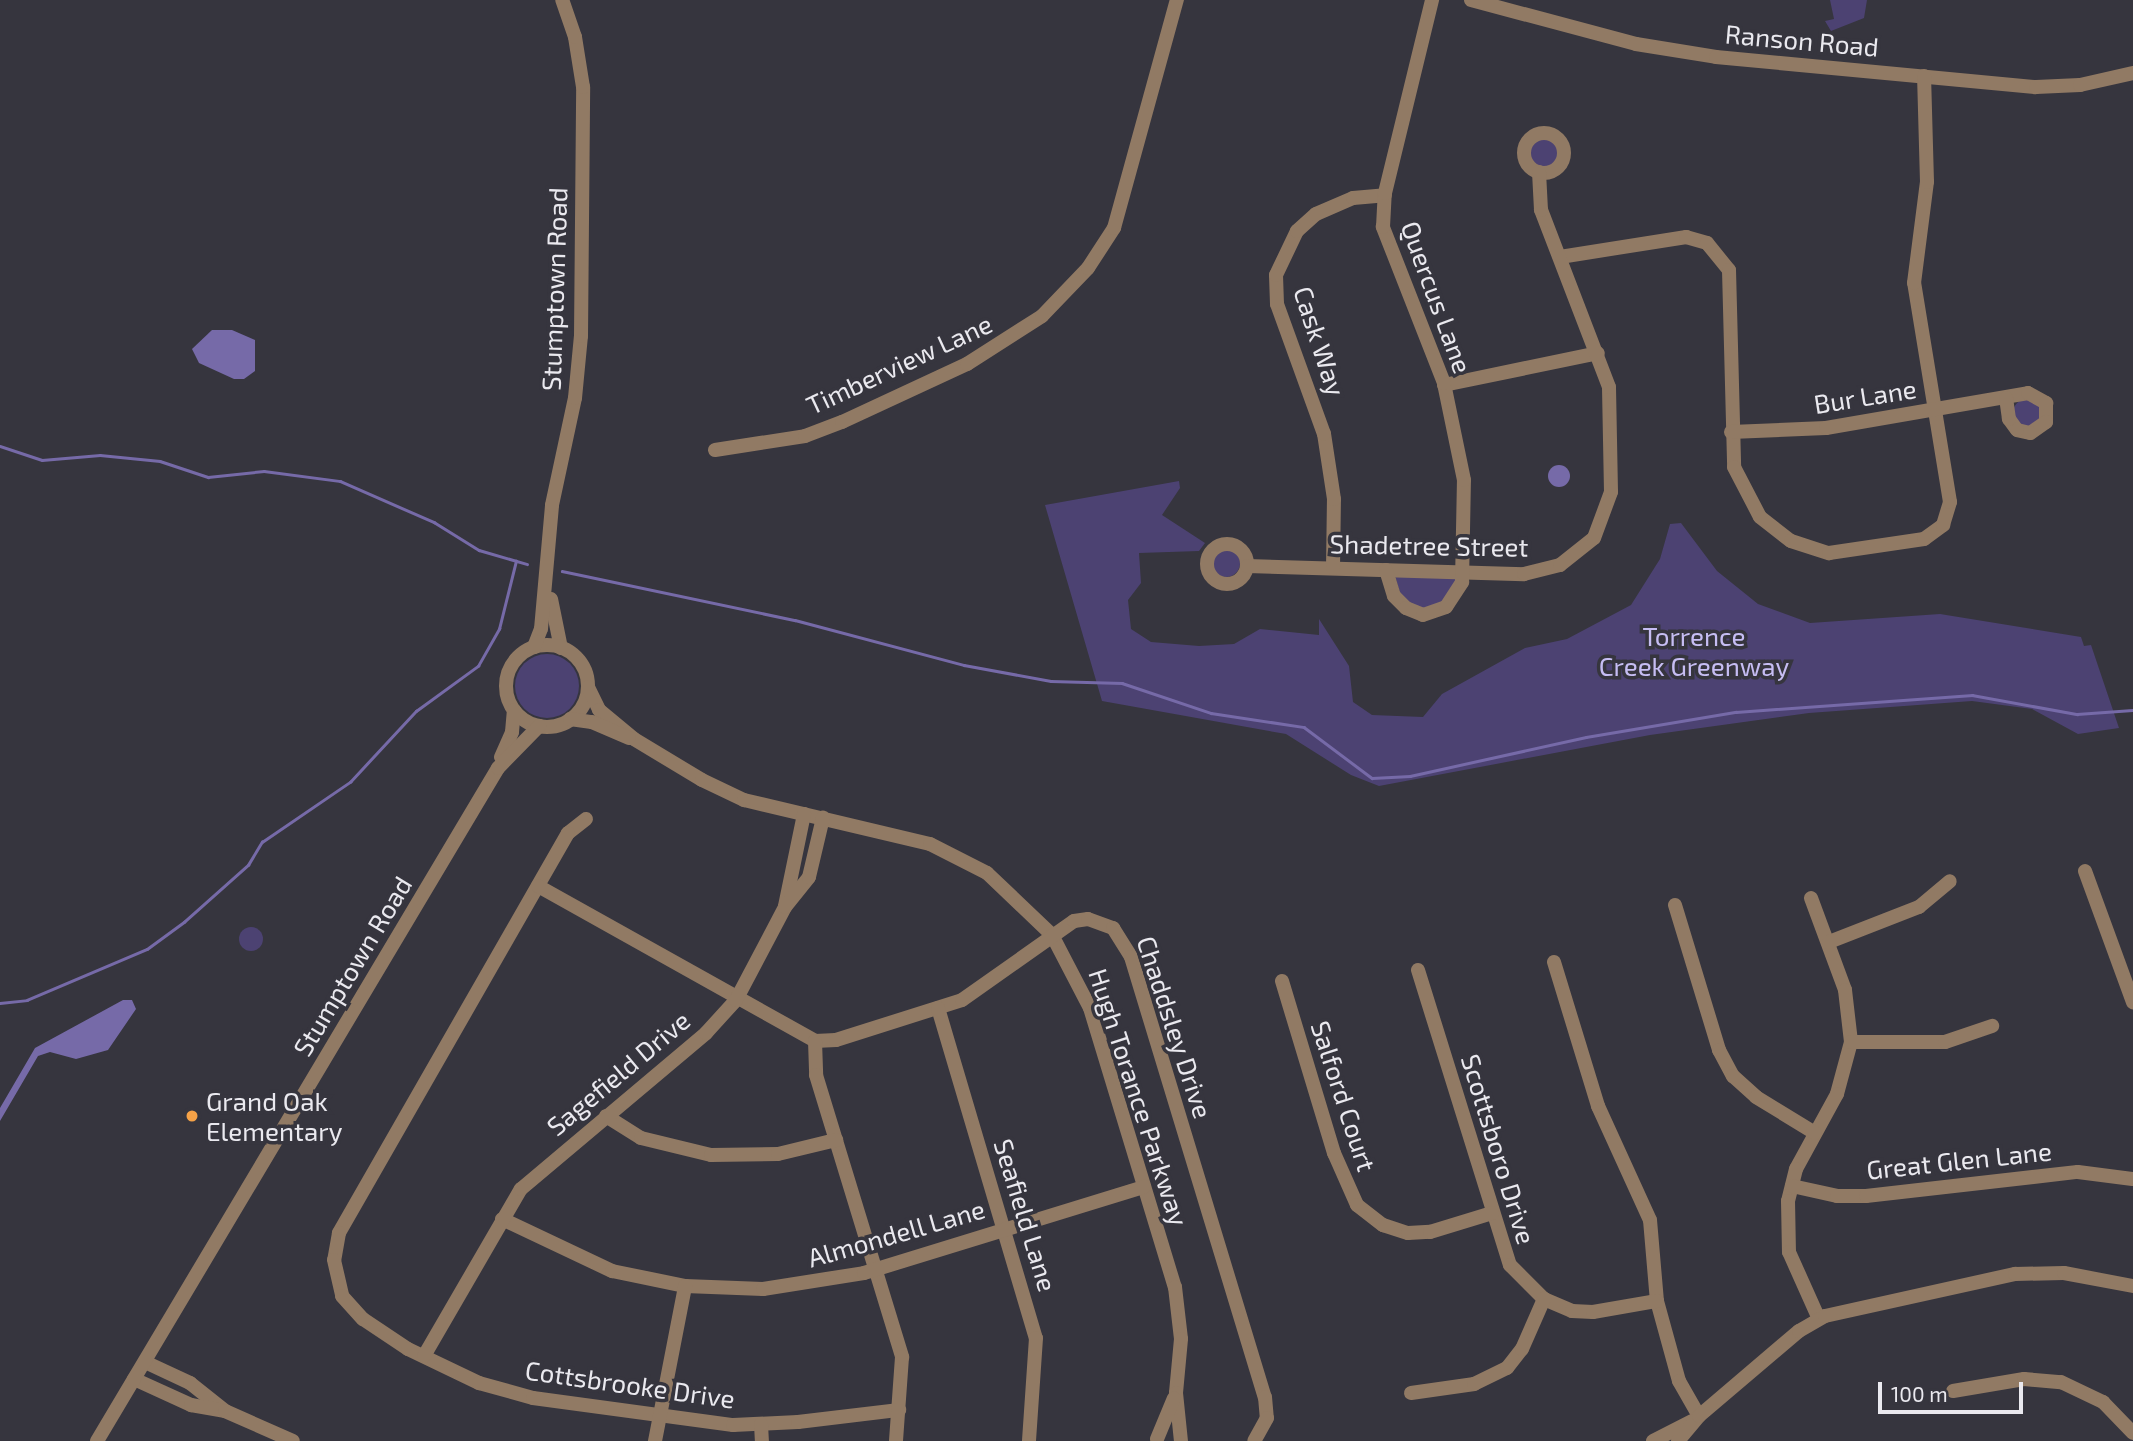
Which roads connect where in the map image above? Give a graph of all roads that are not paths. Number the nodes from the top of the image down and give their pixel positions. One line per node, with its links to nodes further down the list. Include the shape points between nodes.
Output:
1 (562, 0): 20 (street, Stumptown Road, via 575,37 583,87 581,336 575,398 550,516)
2 (1177, 0): 15 (street, Timberview Lane, via 1114,228 1088,268 1042,316 967,364 842,422 805,436)
3 (1432, 0): 8 (street, Quercus Lane)
4 (1471, 0): 6 (street, Ranson Road, via 1666,50)
5 (2133, 73): 6 (street, Ranson Road, via 2049,87)
6 (1924, 76): 13 (street, via 1927,169 1914,283)
7 (1539, 172): 9 (street, Shadetree Street, via 1541,210)
8 (1385, 195): 11 (street, Quercus Lane, via 1383,227); 17 (street, Cask Way, via 1353,198 1316,214 1297,231 1276,275 1277,304 1324,434 1334,499)
9 (1560, 257): 10 (street, Shadetree Street); 14 (street, via 1686,237 1716,251 1725,261 1730,281)
10 (1598, 353): 11 (street); 19 (street, Shadetree Street, via 1609,387 1613,461 1608,510 1594,538 1560,565 1536,573)
11 (1444, 384): 19 (street, Quercus Lane, via 1464,480)
12 (2006, 398): 13 (street, Bur Lane)
13 (1934, 410): 14 (street, Bur Lane, via 1804,431); 14 (street, via 1950,502 1943,524 1924,539 1847,552 1829,553 1791,541 1760,517 1734,467)
14 (1731, 432)
15 (715, 450)
16 (1247, 566): 17 (street, Shadetree Street)
17 (1333, 568): 18 (street, Shadetree Street)
18 (1386, 570): 19 (street, Shadetree Street); 19 (street, via 1394,596 1423,615 1439,612 1453,601)
19 (1462, 572)
20 (547, 580): 21 (street, Stumptown Road); 22 (street, Stumptown Road)
21 (534, 647): 22 (street); 24 (street, via 514,662 508,673 508,699)
22 (561, 648): 23 (street, via 583,668)
23 (587, 687): 25 (street, via 580,710); 27 (street, Hugh Torance Parkway, via 599,710)
24 (514, 710): 26 (street); 28 (street, Stumptown Road, via 512,732)
25 (570, 719): 26 (street); 27 (street, Hugh Torance Parkway, via 592,722)
26 (539, 726): 28 (street, Stumptown Road)
27 (634, 739): 29 (street, Hugh Torance Parkway, via 726,792)
28 (498, 768): 65 (street, Stumptown Road)
29 (804, 814): 30 (street, Hugh Torance Parkway); 37 (street)
30 (823, 818): 37 (street, Sagefield Drive, via 809,877); 38 (street, Hugh Torance Parkway, via 896,832 959,856 1013,894)
31 (586, 819): 34 (street, Cottsbrooke Drive, via 568,833)
32 (2085, 871): 44 (street)
33 (1950, 881): 39 (street, via 1920,907)
34 (538, 886): 43 (street); 64 (street, Cottsbrooke Drive, via 334,1247 335,1273 347,1303 388,1336)
35 (1811, 898): 39 (street)
36 (1675, 905): 50 (street, via 1719,1050 1733,1076 1756,1097)
37 (785, 908): 43 (street, Sagefield Drive)
38 (1052, 935): 45 (street, Chaddsley Drive, via 971,995); 54 (street, Hugh Torance Parkway, via 1090,1007); 84 (street, Chaddsley Drive, via 1074,920 1088,919 1113,928 1127,945 1265,1397 1267,1418)
39 (1829, 942): 48 (street, via 1848,1003)
40 (1554, 962): 62 (street, via 1598,1106 1650,1220)
41 (1418, 970): 55 (street, Scottsboro Drive)
42 (1282, 981): 55 (street, Salford Court, via 1334,1153 1357,1205 1383,1225 1408,1233 1430,1232)
43 (737, 1000): 47 (street); 49 (street, Sagefield Drive, via 706,1033)
44 (2133, 1002)
45 (938, 1008): 47 (street, Chaddsley Drive, via 836,1040); 57 (street, Seafield Lane)
46 (1992, 1026): 48 (street, via 1945,1042)
47 (815, 1041): 51 (street, via 813,1065)
48 (1851, 1042): 50 (street, via 1837,1094)
49 (606, 1116): 51 (street, via 641,1138 711,1155 778,1154); 56 (street, Sagefield Drive, via 534,1176)
50 (1815, 1133): 53 (street)
51 (836, 1140): 58 (street)
52 (2133, 1177): 53 (street, Great Glen Lane, via 2078,1172 1866,1196 1837,1196)
53 (1791, 1186): 63 (street, via 1786,1217 1789,1252)
54 (1144, 1187): 57 (street, Almondell Lane); 68 (street, Hugh Torance Parkway, via 1180,1313)
55 (1492, 1213): 61 (street, Scottsboro Drive, via 1510,1265)
56 (502, 1219): 59 (street, Almondell Lane, via 612,1271); 64 (street, Sagefield Drive)
57 (1004, 1228): 58 (street, Almondell Lane); 82 (street, Seafield Lane, via 1036,1338)
58 (877, 1270): 59 (street, Almondell Lane, via 763,1289); 70 (street, via 902,1357)
59 (685, 1286): 73 (street)
60 (2133, 1286): 63 (street, via 2064,1273 2015,1274)
61 (1544, 1299): 62 (street, Scottsboro Drive, via 1572,1311 1593,1312); 69 (street, via 1522,1349 1507,1368 1474,1384)
62 (1657, 1301): 72 (street, via 1679,1381)
63 (1819, 1319): 72 (street)
64 (424, 1356): 73 (street, Cottsbrooke Drive, via 505,1391)
65 (145, 1362): 66 (street, Stumptown Road); 71 (street, via 190,1383)
66 (134, 1379): 71 (street, via 191,1405); 77 (street, Stumptown Road)
67 (1953, 1391): 75 (street, via 2024,1379 2061,1382 2103,1402)
68 (1176, 1393): 76 (street, Hugh Torance Parkway); 83 (street, Hugh Torance Parkway)
69 (1411, 1393)
70 (899, 1409): 74 (street, Cottsbrooke Drive); 81 (street)
71 (225, 1411): 78 (street)
72 (1699, 1416): 85 (street); 86 (street)
73 (660, 1418): 74 (street, Cottsbrooke Drive); 79 (street)
74 (761, 1424): 80 (street)
75 (2133, 1433)
76 (1155, 1440): 83 (street, Hugh Torance Parkway)
77 (97, 1441)
78 (293, 1441)
79 (655, 1441)
80 (762, 1441)
81 (896, 1441)
82 (1030, 1441)
83 (1179, 1441)
84 (1254, 1441)
85 (1653, 1441)
86 (1678, 1441)

